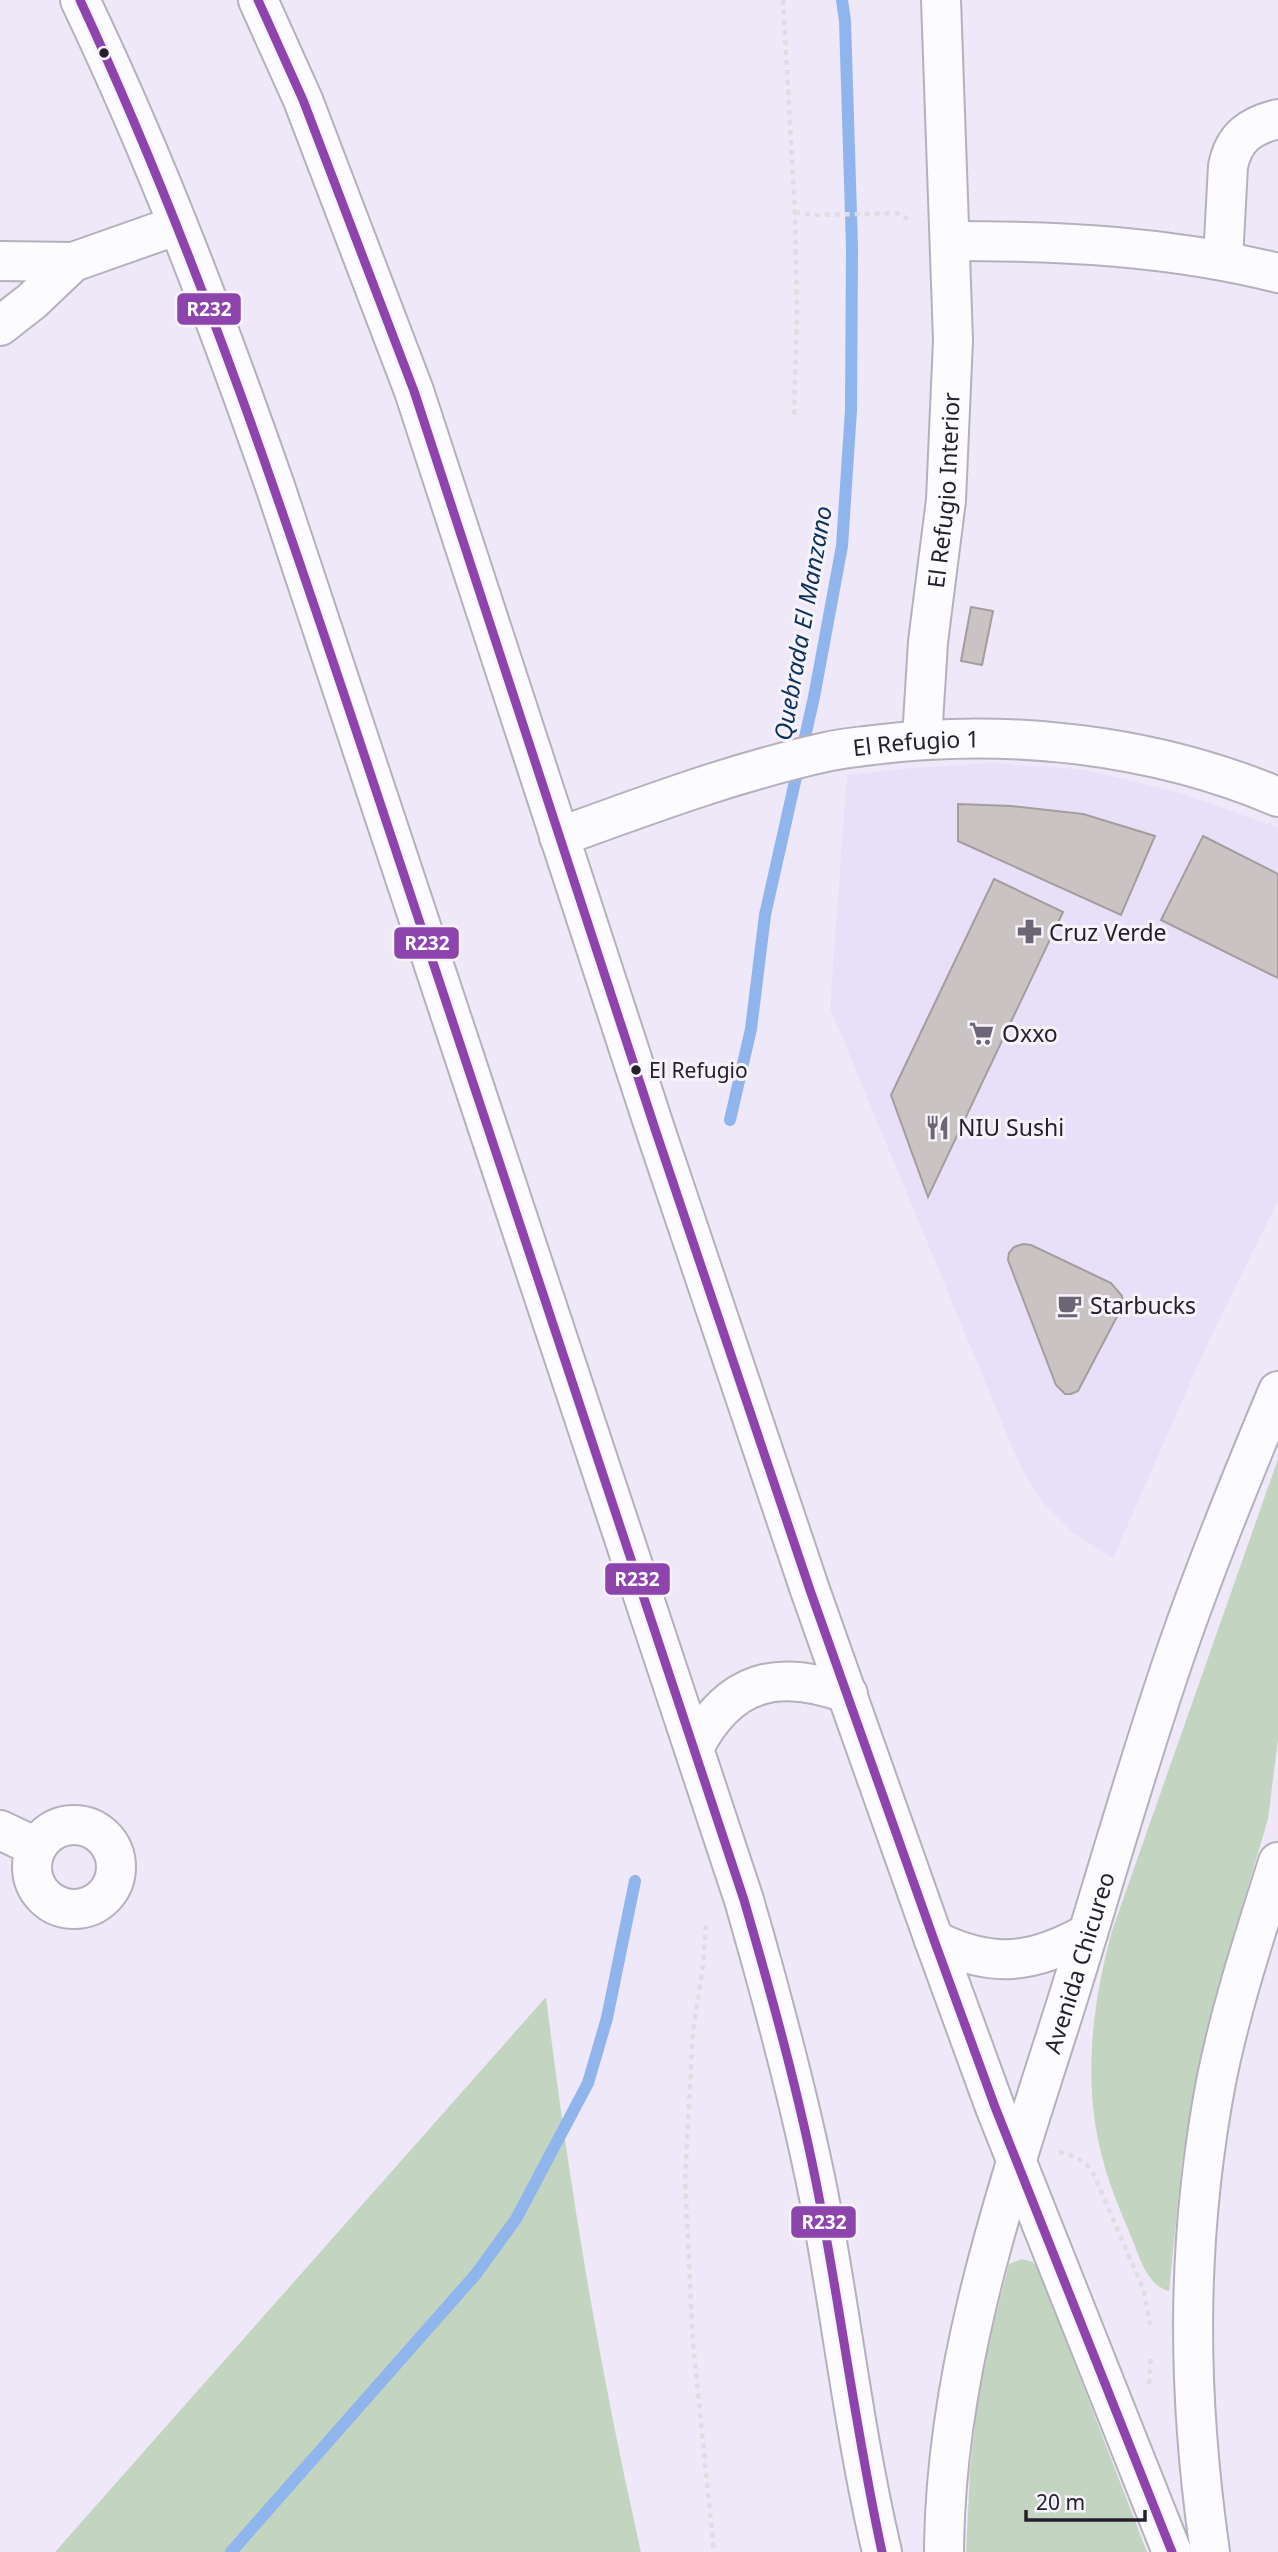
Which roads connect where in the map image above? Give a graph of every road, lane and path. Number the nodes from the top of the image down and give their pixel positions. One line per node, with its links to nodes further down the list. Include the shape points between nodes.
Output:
1 (258, 0): 18 (street, via 303,100 414,391)
2 (783, 0): 6 (path)
3 (941, 0): 9 (street, El Refugio Interior)
4 (93, 10): 8 (street)
5 (1278, 119): 10 (street, via 1252,127 1231,153)
6 (795, 212): 7 (path); 15 (path)
7 (897, 213)
8 (178, 225): 12 (street); 21 (street, via 298,554)
9 (951, 241): 10 (street, via 1146,248); 16 (street, El Refugio Interior, via 953,340 946,500 928,642)
10 (1223, 260): 13 (street)
11 (0, 261): 12 (street)
12 (73, 262): 14 (street)
13 (1278, 273)
14 (0, 326)
15 (794, 416)
16 (922, 739): 17 (street, El Refugio 1, via 991,738 1134,754 1207,771); 18 (street, El Refugio 1, via 829,751 764,767)
17 (1278, 797)
18 (559, 836): 20 (street)
19 (1278, 1391): 26 (street, Avenida Chicureo, via 1175,1656)
20 (848, 1695): 21 (street, via 798,1681 757,1685 723,1706); 27 (street)
21 (694, 1748): 34 (street, via 744,1900 802,2111 853,2412)
22 (0, 1830): 23 (street)
23 (36, 1847)
24 (1278, 1862): 37 (street, via 1225,2044 1198,2202 1192,2382)
25 (706, 1925): 33 (path, via 693,2031 685,2180 693,2343)
26 (1088, 1933): 27 (street, via 1054,1950 1003,1960 958,1953); 29 (street, Avenida Chicureo)
27 (934, 1940): 29 (street)
28 (1055, 2151): 30 (path, via 1070,2154 1092,2170 1144,2291)
29 (1017, 2162): 35 (street, Avenida Chicureo, via 958,2392); 36 (street)
30 (1151, 2327)
31 (1151, 2352): 32 (path)
32 (1149, 2392)
33 (714, 2552)
34 (882, 2552)
35 (944, 2552)
36 (1172, 2552)
37 (1210, 2552)

